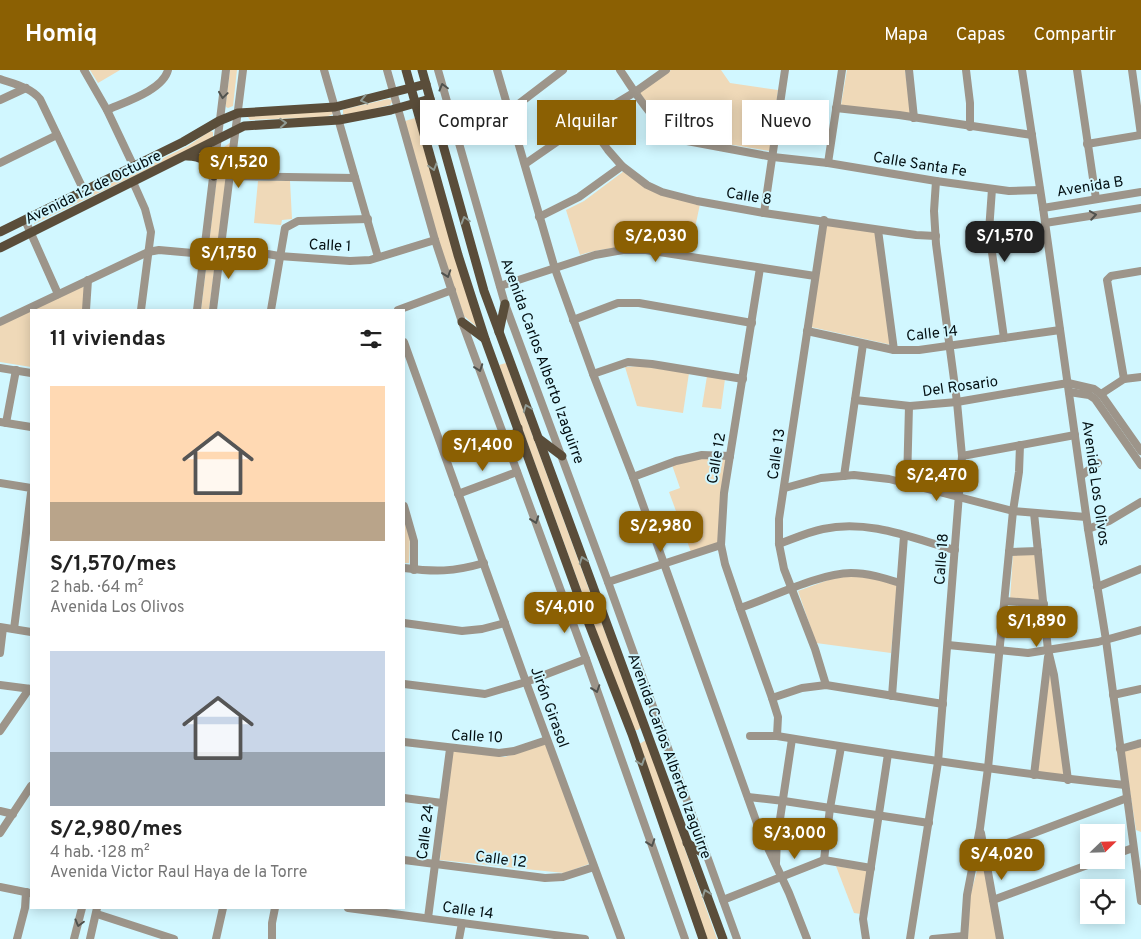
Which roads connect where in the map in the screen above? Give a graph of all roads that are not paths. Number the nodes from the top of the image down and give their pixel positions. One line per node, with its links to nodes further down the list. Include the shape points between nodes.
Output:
1 (84, 70): 37 (street)
2 (168, 70): 37 (street, via 160,84)
3 (226, 70): 41 (street, one-way to 41)
4 (243, 70): 38 (street)
5 (324, 70): 34 (street)
6 (387, 70): 26 (street)
7 (406, 70): 24 (main road, Avenida Carlos Alberto Izaguirre)
8 (422, 70): 22 (main road, Avenida Carlos Alberto Izaguirre)
9 (438, 70): 29 (street, Avenida Carlos Alberto Izaguirre, one-way to 9)
10 (497, 70): 30 (street)
11 (562, 70): 31 (street)
12 (620, 70): 25 (street, Calle Santa Fe)
13 (666, 70): 25 (street)
14 (785, 70): 55 (street)
15 (842, 70): 36 (street)
16 (909, 70): 39 (street)
17 (966, 70): 42 (street)
18 (1022, 70): 44 (street, Avenida Los Olivos)
19 (1077, 70): 48 (street)
20 (1132, 70): 45 (street)
21 (0, 79): 23 (street)
22 (426, 84): 24 (main road, Avenida 12 de Octubre); 27 (main road, Avenida Carlos Alberto Izaguirre)
23 (26, 88): 28 (street); 46 (street, via 40,99)
24 (411, 88): 26 (main road, Avenida 12 de Octubre); 33 (main road, Avenida Carlos Alberto Izaguirre)
25 (635, 92): 32 (street); 55 (street, Calle Santa Fe, via 660,124 687,141)
26 (394, 93): 34 (main road, Avenida 12 de Octubre, one-way to 34); 35 (street)
27 (430, 99): 33 (main road, Avenida 12 de Octubre)
28 (0, 100)
29 (446, 100)
30 (505, 100)
31 (523, 100)
32 (622, 100)
33 (415, 103): 35 (main road, Avenida 12 de Octubre); 89 (main road, Avenida Carlos Alberto Izaguirre, one-way to 89)
34 (335, 107): 38 (main road, Avenida 12 de Octubre); 40 (street)
35 (398, 108): 40 (main road, Avenida 12 de Octubre); 83 (street)
36 (836, 108): 39 (street); 57 (street)
37 (107, 110): 60 (street)
38 (238, 113): 41 (main road, Avenida 12 de Octubre); 43 (street)
39 (914, 118): 42 (street)
40 (339, 120): 43 (main road, Avenida 12 de Octubre, one-way to 40, via 251,125); 63 (street)
41 (220, 121): 47 (street); 60 (main road, Avenida 12 de Octubre)
42 (970, 127): 44 (street)
43 (235, 130): 47 (main road, Avenida 12 de Octubre); 62 (street)
44 (1032, 135): 67 (street, Avenida Los Olivos)
45 (1141, 135): 48 (street)
46 (57, 136): 56 (street); 68 (street)
47 (218, 140): 54 (main road, Avenida 12 de Octubre); 61 (street)
48 (1087, 144): 70 (street)
49 (443, 145): 86 (main road, Avenida Carlos Alberto Izaguirre, one-way to 49)
50 (459, 145): 97 (street, Avenida Carlos Alberto Izaguirre)
51 (519, 145): 58 (street)
52 (554, 145): 58 (street)
53 (604, 145): 59 (street, Calle 8)
54 (187, 156): 61 (main road, via 202,158); 65 (main road, Avenida 12 de Octubre)
55 (773, 157): 57 (street, Calle Santa Fe); 73 (street)
56 (0, 163)
57 (828, 163): 64 (street, Calle Santa Fe)
58 (525, 164): 74 (street)
59 (622, 166): 73 (street, Calle 8, via 668,194); 74 (street, via 579,197)
60 (134, 167): 68 (main road, Avenida 12 de Octubre)
61 (214, 176): 88 (street)
62 (229, 176): 63 (street); 84 (street)
63 (355, 178): 75 (street)
64 (936, 181): 66 (street, Calle Santa Fe); 82 (street, Calle 18)
65 (133, 182): 81 (main road, Avenida 12 de Octubre); 87 (street, via 149,220)
66 (992, 189): 67 (street, Calle Santa Fe); 114 (street, via 989,231)
67 (1040, 190): 71 (street, Avenida Los Olivos)
68 (84, 191): 76 (main road, Avenida 12 de Octubre)
69 (1141, 192): 70 (street, Avenida B)
70 (1096, 199): 71 (street, Avenida B)
71 (1043, 208): 78 (street, Avenida Los Olivos)
72 (1141, 208): 78 (street, Avenida B, one-way to 72)
73 (764, 213): 77 (street, Calle 8)
74 (539, 217): 93 (street)
75 (368, 219): 90 (street, via 290,224 285,228); 91 (street)
76 (25, 220): 80 (main road, Avenida 12 de Octubre); 81 (street)
77 (824, 220): 79 (street, Calle 8); 95 (street, Calle 13)
78 (1045, 223): 111 (street, Avenida Los Olivos)
79 (878, 230): 82 (street, Calle 8); 119 (street)
80 (0, 232)
81 (31, 233): 85 (main road, Avenida 12 de Octubre); 99 (street)
82 (936, 236): 118 (street, Calle 18)
83 (435, 240): 91 (street, Calle 1); 98 (street, one-way to 98)
84 (222, 246): 90 (street, Calle 1); 104 (street)
85 (0, 248)
86 (474, 250): 89 (main road, via 464,258); 113 (main road, Avenida Carlos Alberto Izaguirre)
87 (148, 252): 88 (street); 96 (street); 102 (street)
88 (204, 254): 103 (street)
89 (458, 255): 115 (main road, Avenida Carlos Alberto Izaguirre)
90 (280, 256): 91 (street, Calle 1, via 350,261); 105 (street)
91 (378, 257)
92 (760, 268): 93 (street, via 646,250 623,250 595,255); 95 (street); 110 (street, Calle 12)
93 (555, 269): 97 (street); 107 (street)
94 (1141, 271): 130 (street, via 1111,276 1107,280)
95 (815, 276): 112 (street, Calle 13)
96 (88, 280): 99 (street); 101 (street)
97 (500, 286): 100 (street, Avenida Carlos Alberto Izaguirre)
98 (452, 290): 106 (street); 109 (street)
99 (58, 294): 108 (street)
100 (505, 304): 113 (main road); 148 (street, Avenida Carlos Alberto Izaguirre)
101 (86, 309)
102 (141, 309)
103 (197, 309)
104 (213, 309)
105 (274, 309)
106 (401, 309)
107 (573, 320): 110 (street, via 618,304 638,303); 127 (street)
108 (0, 322)
109 (462, 322): 115 (main road); 146 (street, one-way to 146)
110 (752, 323): 129 (street, Calle 12)
111 (1060, 330): 114 (street, Calle 14); 131 (street, Avenida Los Olivos)
112 (808, 331): 116 (street, Calle 14); 160 (street, Calle 13)
113 (499, 333): 120 (main road, Avenida Carlos Alberto Izaguirre)
114 (1004, 338): 118 (street, Calle 14)
115 (485, 339): 121 (main road, Avenida Carlos Alberto Izaguirre)
116 (863, 344): 119 (street, Calle 14); 134 (street)
117 (405, 345): 123 (street, Jirón Girasol)
118 (949, 346): 119 (street, Calle 14); 135 (street, Calle 18)
119 (894, 350)
120 (508, 358): 121 (main road, via 502,355); 142 (main road, Avenida Carlos Alberto Izaguirre, one-way to 120)
121 (493, 360): 139 (main road, Avenida Carlos Alberto Izaguirre)
122 (0, 368): 124 (street)
123 (412, 368): 125 (street); 161 (street, Jirón Girasol)
124 (16, 370): 126 (street); 137 (street)
125 (405, 371)
126 (30, 373)
127 (593, 374): 129 (street, via 628,362); 156 (street)
128 (1141, 377): 130 (street)
129 (743, 379): 149 (street, Calle 12)
130 (1124, 379): 133 (street)
131 (1068, 383): 132 (street, Avenida Los Olivos); 133 (street, via 1094,389); 135 (street, Del Rosario)
132 (1069, 392): 140 (street, Avenida Los Olivos); 144 (street, via 1095,399)
133 (1101, 394): 143 (street)
134 (855, 400): 136 (street, Del Rosario); 155 (street)
135 (957, 402): 136 (street, Del Rosario); 150 (street, Calle 18)
136 (909, 406): 158 (street)
137 (3, 423): 138 (street)
138 (30, 427)
139 (518, 428): 146 (main road); 214 (main road, Avenida Carlos Alberto Izaguirre)
140 (1075, 435): 145 (street); 154 (street, Avenida Los Olivos)
141 (1141, 435): 143 (street)
142 (538, 437): 148 (main road); 212 (main road, Avenida Carlos Alberto Izaguirre, one-way to 142)
143 (1132, 437): 144 (street); 147 (street)
144 (1126, 443): 152 (street)
145 (1020, 445): 150 (street); 166 (street)
146 (510, 451): 153 (street)
147 (1141, 451)
148 (562, 456): 183 (street, Avenida Carlos Alberto Izaguirre)
149 (730, 456): 156 (street, via 693,456); 172 (street, Calle 12)
150 (962, 456): 162 (street, Calle 18)
151 (1098, 463): 154 (street)
152 (1141, 465)
153 (517, 472): 161 (street); 201 (street, one-way to 201)
154 (1082, 475): 168 (street, Avenida Los Olivos)
155 (844, 476): 158 (street); 160 (street, via 821,478)
156 (633, 478): 177 (street)
157 (0, 483): 159 (street)
158 (907, 483): 162 (street)
159 (30, 488)
160 (785, 488): 171 (street, Calle 13, via 779,519)
161 (458, 494): 176 (street, Jirón Girasol)
162 (959, 496): 166 (street); 173 (street, Calle 18)
163 (30, 501): 179 (street)
164 (1141, 502): 169 (street)
165 (405, 509): 182 (street, via 414,540)
166 (1013, 511): 167 (street); 175 (street)
167 (1034, 513): 168 (street); 174 (street)
168 (1086, 517): 169 (street, Avenida Los Olivos)
169 (1088, 530): 185 (street, Avenida Los Olivos)
170 (904, 536): 171 (street, via 870,527 850,526 823,529); 173 (street); 184 (street)
171 (779, 544): 186 (street, Calle 13)
172 (721, 545): 177 (street); 189 (street, Calle 12)
173 (955, 550): 197 (street, Calle 18)
174 (1038, 551): 175 (street); 188 (street)
175 (1009, 552): 187 (street)
176 (484, 563): 182 (street, via 441,572); 191 (street, Jirón Girasol)
177 (663, 564): 183 (street); 231 (street)
178 (405, 568): 182 (street)
179 (22, 569): 181 (street); 193 (street)
180 (1141, 569): 185 (street)
181 (30, 570)
182 (414, 570)
183 (608, 582): 249 (street, Avenida Carlos Alberto Izaguirre)
184 (900, 583): 186 (street, via 870,574 850,573 827,576); 209 (street)
185 (1097, 587): 196 (street, Avenida Los Olivos)
186 (792, 588): 189 (street); 205 (street, Calle 13)
187 (1005, 601): 188 (street); 198 (street)
188 (1044, 604): 199 (street)
189 (740, 608): 210 (street, Calle 12)
190 (405, 623): 191 (street, via 462,631)
191 (505, 623): 202 (street, Jirón Girasol)
192 (1, 628): 193 (street); 200 (street)
193 (14, 629): 195 (street)
194 (1141, 630): 196 (street)
195 (30, 632)
196 (1106, 640): 199 (street); 208 (street, Avenida Los Olivos)
197 (948, 645): 198 (street); 211 (street, Calle 18)
198 (1001, 650): 199 (street, via 1028,653); 226 (street)
199 (1048, 650): 227 (street); 228 (street)
200 (0, 654)
201 (586, 659): 202 (street); 281 (street, one-way to 281)
202 (526, 682): 203 (street, via 485,694); 218 (street, Jirón Girasol)
203 (405, 684)
204 (0, 685): 206 (street)
205 (826, 685): 209 (street); 210 (street, via 802,688)
206 (30, 689): 213 (street)
207 (1141, 689): 208 (street)
208 (1113, 695): 223 (street, Avenida Los Olivos)
209 (892, 696): 211 (street)
210 (772, 698): 216 (street, Calle 12, via 778,717)
211 (944, 704): 225 (street, Calle 18)
212 (646, 728): 214 (main road, via 642,737); 245 (main road, Avenida Carlos Alberto Izaguirre)
213 (0, 731)
214 (632, 734): 282 (main road, Avenida Carlos Alberto Izaguirre, one-way to 282)
215 (750, 736): 216 (street)
216 (777, 736): 217 (street)
217 (792, 739): 221 (street); 234 (street)
218 (548, 740): 222 (street, Calle 10, via 499,753); 254 (street, Jirón Girasol)
219 (405, 742): 222 (street, Calle 10)
220 (1141, 743): 223 (street)
221 (841, 747): 224 (street); 236 (street)
222 (450, 749): 235 (street, Calle 24)
223 (1120, 749): 229 (street, Avenida Los Olivos)
224 (888, 754): 225 (street); 239 (street)
225 (938, 762): 226 (street); 240 (street, Calle 18)
226 (988, 768): 227 (street); 241 (street)
227 (1034, 775): 228 (street)
228 (1068, 780): 229 (street)
229 (1125, 785): 233 (street, Avenida Los Olivos)
230 (30, 788): 238 (street)
231 (748, 797): 234 (street); 253 (street)
232 (405, 798): 235 (street)
233 (1127, 798): 244 (street, Avenida Los Olivos); 247 (street)
234 (784, 801): 236 (street); 253 (street)
235 (442, 803): 252 (street, Calle 24)
236 (830, 808): 239 (street); 251 (street)
237 (0, 811): 238 (street)
238 (13, 814): 242 (street)
239 (880, 816): 240 (street); 255 (street)
240 (929, 823): 287 (street, Calle 18)
241 (980, 828): 247 (street); 271 (street, via 967,895)
242 (0, 833)
243 (1141, 834): 244 (street)
244 (1132, 837): 246 (street, Avenida Los Olivos)
245 (687, 843): 249 (main road); 283 (main road, Avenida Carlos Alberto Izaguirre, one-way to 245)
246 (1133, 848): 248 (street); 260 (street, Avenida Los Olivos)
247 (986, 851): 262 (street)
248 (1125, 851)
249 (706, 854): 261 (street, Avenida Carlos Alberto Izaguirre)
250 (405, 860): 252 (street, Calle 12)
251 (824, 860): 255 (street); 257 (street)
252 (435, 864): 254 (street, Calle 12, via 546,878 563,877); 268 (street, Calle 24)
253 (776, 865): 257 (street)
254 (594, 867): 280 (street, Jirón Girasol)
255 (871, 868): 286 (street, via 863,919)
256 (1080, 868): 262 (street)
257 (782, 878): 261 (street); 285 (street)
258 (0, 887): 259 (street)
259 (29, 892): 272 (street)
260 (1141, 898)
261 (723, 900): 284 (street, Avenida Carlos Alberto Izaguirre)
262 (993, 900): 289 (street)
263 (82, 909): 273 (street, one-way to 273)
264 (222, 909): 276 (street)
265 (275, 909): 277 (street)
266 (356, 909): 268 (street, Calle 14)
267 (97, 911): 270 (street); 274 (street)
268 (428, 918): 269 (street, Calle 14)
269 (462, 923): 278 (street); 279 (street, Calle 14)
270 (159, 937): 275 (street)
271 (964, 937): 288 (street)
272 (17, 939)
273 (74, 939)
274 (90, 939)
275 (174, 939)
276 (216, 939)
277 (272, 939)
278 (459, 939)
279 (585, 939)
280 (621, 939)
281 (685, 939)
282 (703, 939)
283 (723, 939)
284 (737, 939)
285 (807, 939)
286 (866, 939)
287 (910, 939)
288 (933, 939)
289 (1000, 939)

